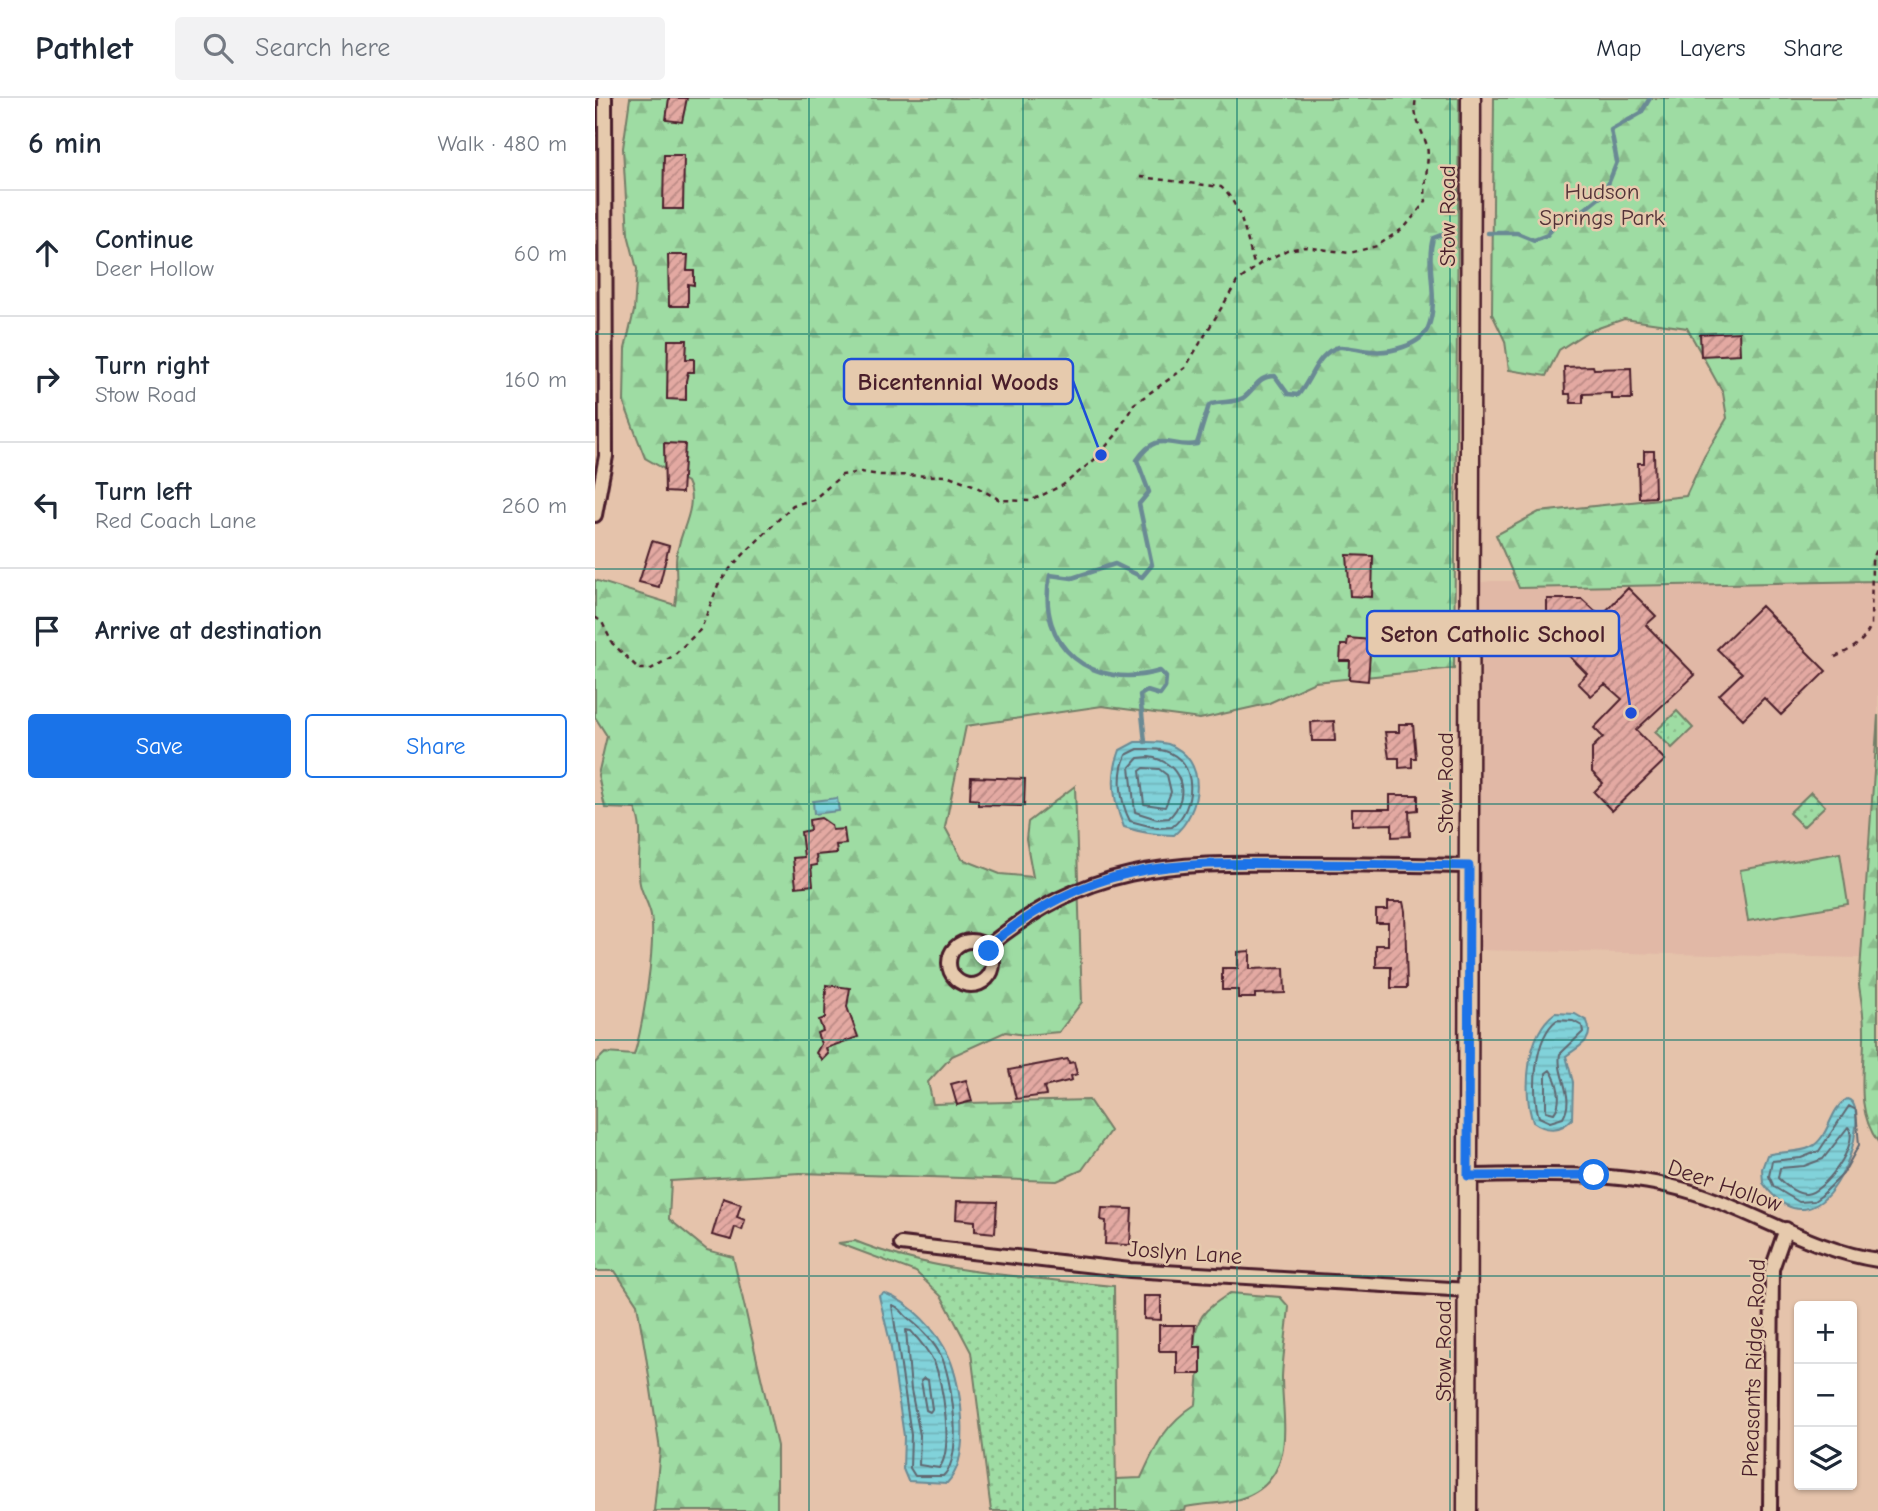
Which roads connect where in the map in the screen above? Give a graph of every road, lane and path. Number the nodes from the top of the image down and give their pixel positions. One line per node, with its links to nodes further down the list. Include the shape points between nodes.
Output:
1 (605, 98): 6 (street, via 606,456)
2 (1416, 98): 5 (path, via 1417,122 1428,149 1423,184 1426,201 1405,227 1377,246 1350,253 1305,247 1287,250)
3 (1471, 98): 10 (street, Stow Road)
4 (1140, 177): 5 (path, via 1221,187 1237,209)
5 (1255, 267): 8 (path, via 1237,282 1185,368 1134,404 1116,435 1063,485 1030,501 1000,500 949,476 842,475 813,500 793,505 732,566 718,585 701,629 661,666 639,669 612,643)
6 (595, 515)
7 (1878, 547): 9 (path, via 1872,561 1868,633 1862,642)
8 (595, 617)
9 (1835, 657)
10 (1469, 866): 11 (street, via 1209,863 1140,870 1066,894); 12 (street, Stow Road)
11 (986, 948)
12 (1468, 1176): 13 (street, Deer Hollow, via 1600,1175 1646,1180 1692,1192); 16 (street, Stow Road)
13 (1786, 1229): 15 (street, Deer Hollow); 18 (street, Pheasants Ridge Road, via 1773,1269)
14 (901, 1244): 16 (street, Joslyn Lane, via 1130,1269)
15 (1878, 1260)
16 (1468, 1290): 17 (street, Stow Road)
17 (1467, 1511)
18 (1770, 1511)

